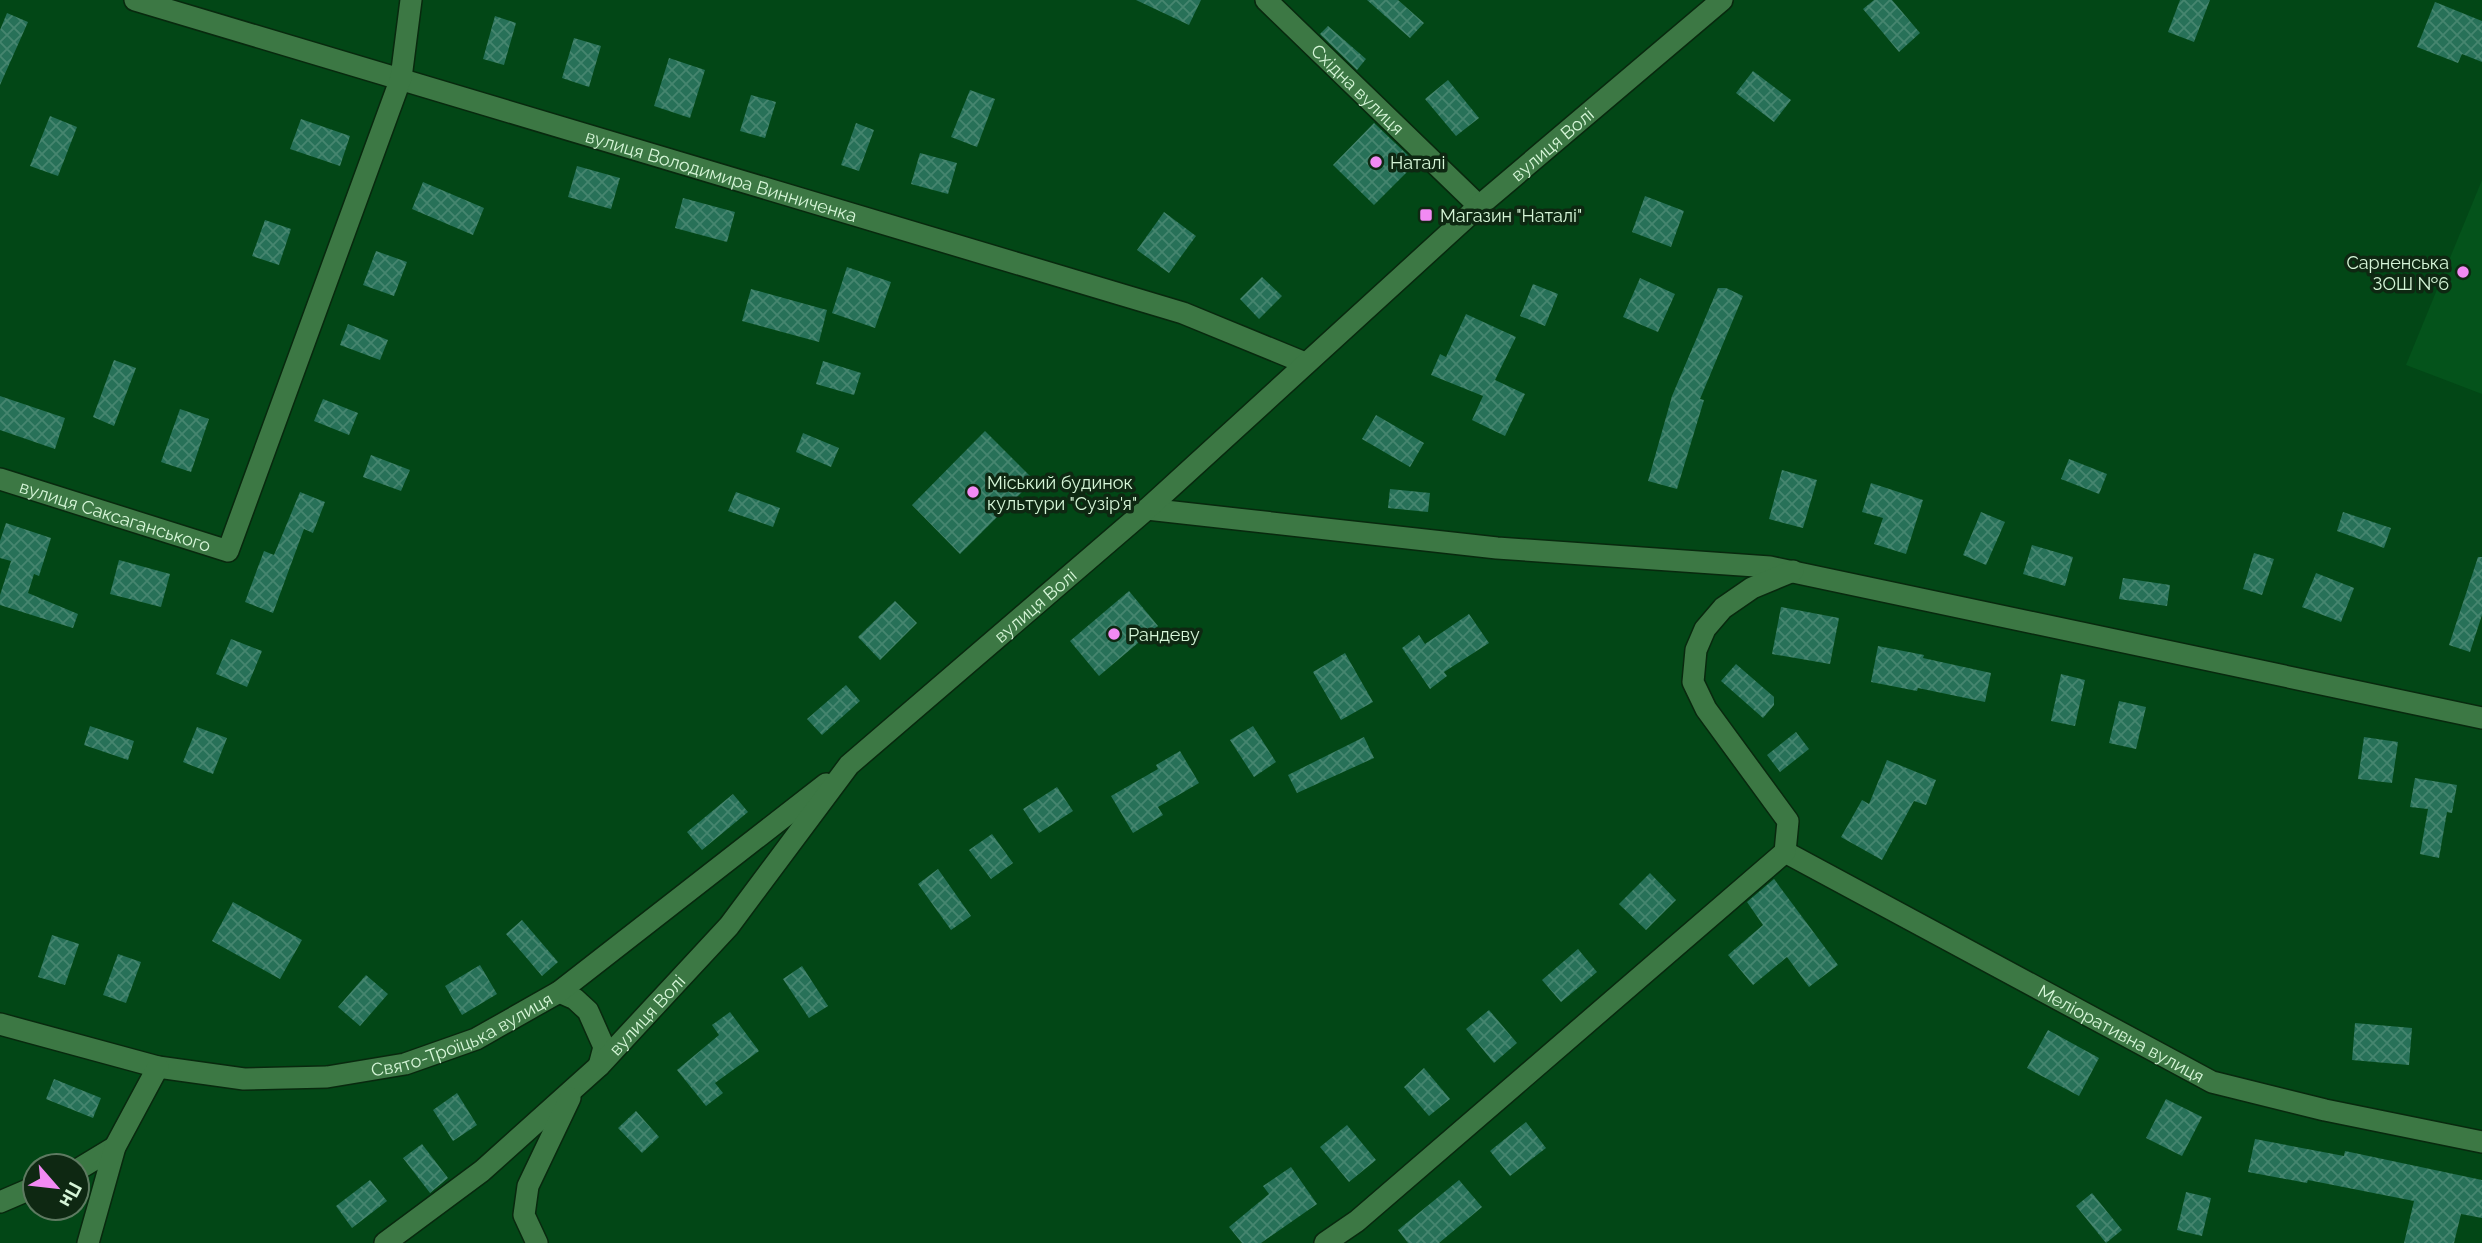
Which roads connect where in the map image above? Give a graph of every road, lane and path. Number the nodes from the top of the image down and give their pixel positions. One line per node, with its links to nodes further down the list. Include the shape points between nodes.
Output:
1 (135, 0): 5 (street, вулиця Володимира Винниченка)
2 (411, 0): 5 (street)
3 (1266, 0): 6 (street, Східна вулиця)
4 (1722, 0): 6 (street, вулиця Волі)
5 (401, 78): 7 (street, вулиця Володимира Винниченка, via 1183,313); 8 (street, вулиця Саксаганського, via 228,551)
6 (1479, 206): 7 (street, вулиця Волі)
7 (1305, 363): 9 (street, вулиця Волі)
8 (0, 480)
9 (1147, 509): 10 (street, via 1497,548); 12 (street, вулиця Волі)
10 (1793, 571): 11 (street); 13 (street, via 1752,588 1723,608 1705,629 1696,650 1693,682 1706,709 1788,821)
11 (2482, 718)
12 (849, 765): 14 (street, Свято-Троїцька вулиця); 16 (street, вулиця Волі, via 729,926)
13 (1786, 852): 19 (street, Меліоративна вулиця, via 2211,1082); 27 (street, via 1357,1222)
14 (559, 992): 16 (street, via 588,1011 604,1047); 17 (street, Свято-Троїцька вулиця, via 476,1039 405,1064 327,1077 244,1079)
15 (0, 1024): 17 (street, Свято-Троїцька вулиця)
16 (599, 1066): 18 (street, вулиця Волі)
17 (158, 1067): 20 (street)
18 (576, 1087): 25 (street, вулиця Волі, via 482,1171); 26 (street, via 528,1186 524,1214)
19 (2482, 1142)
20 (115, 1147): 21 (street); 24 (street)
21 (91, 1162)
22 (21, 1193): 23 (street)
23 (0, 1202)
24 (88, 1243)
25 (385, 1243)
26 (537, 1243)
27 (1325, 1243)

